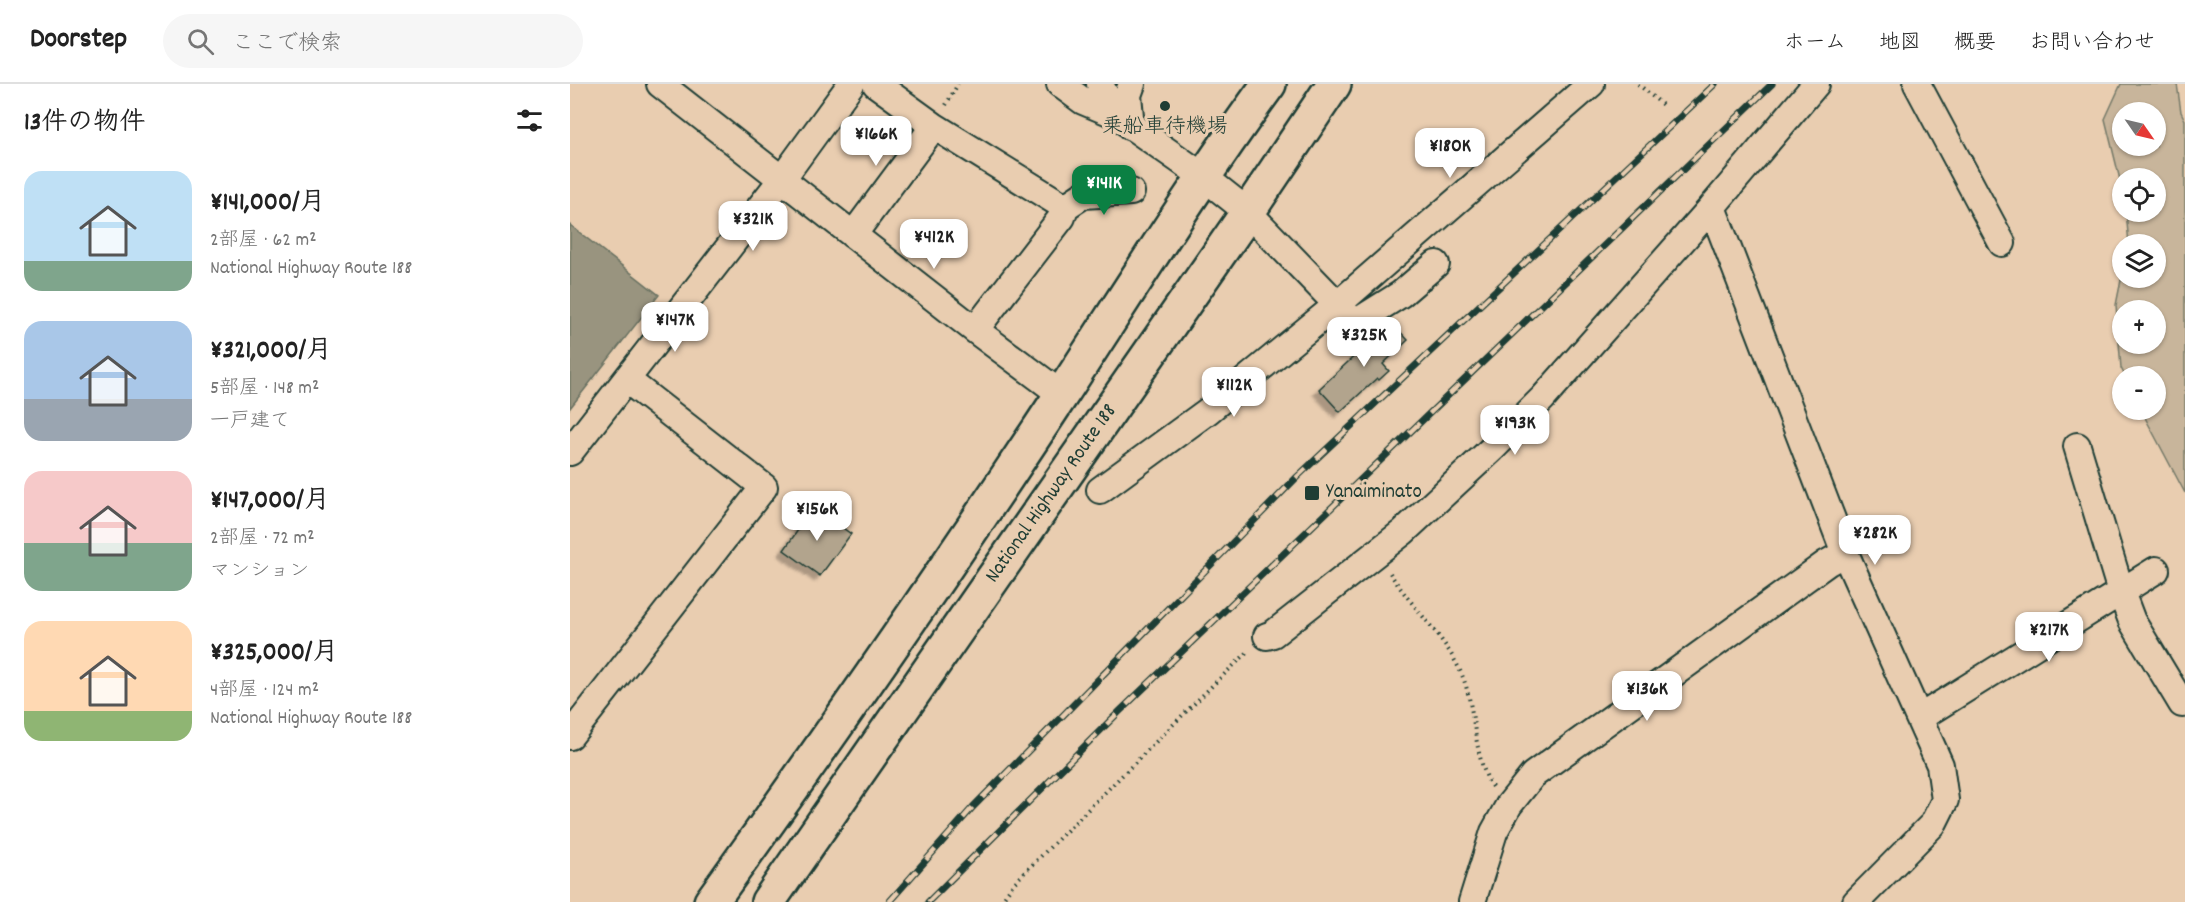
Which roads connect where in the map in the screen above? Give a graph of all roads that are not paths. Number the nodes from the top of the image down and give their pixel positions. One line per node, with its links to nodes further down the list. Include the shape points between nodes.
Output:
1 (660, 84): 15 (street)
2 (851, 84): 15 (street)
3 (876, 84): 13 (street)
4 (1060, 84): 12 (street, via 1083,101)
5 (1100, 84): 12 (street)
6 (1132, 84): 12 (street)
7 (1269, 84): 14 (highway)
8 (1334, 84): 19 (highway, National Highway Route 188)
9 (1591, 84): 23 (street)
10 (1816, 84): 18 (street)
11 (1917, 84): 21 (street)
12 (1122, 120): 14 (street)
13 (934, 126): 17 (street); 20 (street)
14 (1204, 177): 19 (street); 26 (highway)
15 (782, 179): 20 (street); 25 (street)
16 (1131, 192): 17 (street, via 1083,195)
17 (1065, 207): 24 (street, via 1062,217)
18 (1712, 207): 30 (street); 33 (street, via 1492,449 1411,525)
19 (1248, 212): 23 (street); 39 (highway, National Highway Route 188)
20 (853, 234): 24 (street)
21 (2002, 243)
22 (1436, 264): 23 (street, via 1401,294 1355,323)
23 (1337, 305): 29 (street, via 1208,411)
24 (975, 330): 26 (street)
25 (627, 380): 28 (street); 36 (street, via 764,487)
26 (1061, 394): 38 (highway)
27 (2076, 447): 32 (street)
28 (570, 452)
29 (1100, 490)
30 (1845, 553): 35 (street); 40 (street, via 1533,775 1494,832)
31 (2156, 570): 32 (street)
32 (2121, 592): 34 (street, via 2132,621); 35 (street)
33 (1267, 636)
34 (2182, 704)
35 (1919, 718): 37 (street, via 1940,765 1945,800 1933,824)
36 (570, 736)
37 (1858, 901)
38 (711, 902)
39 (768, 902)
40 (1473, 902)

